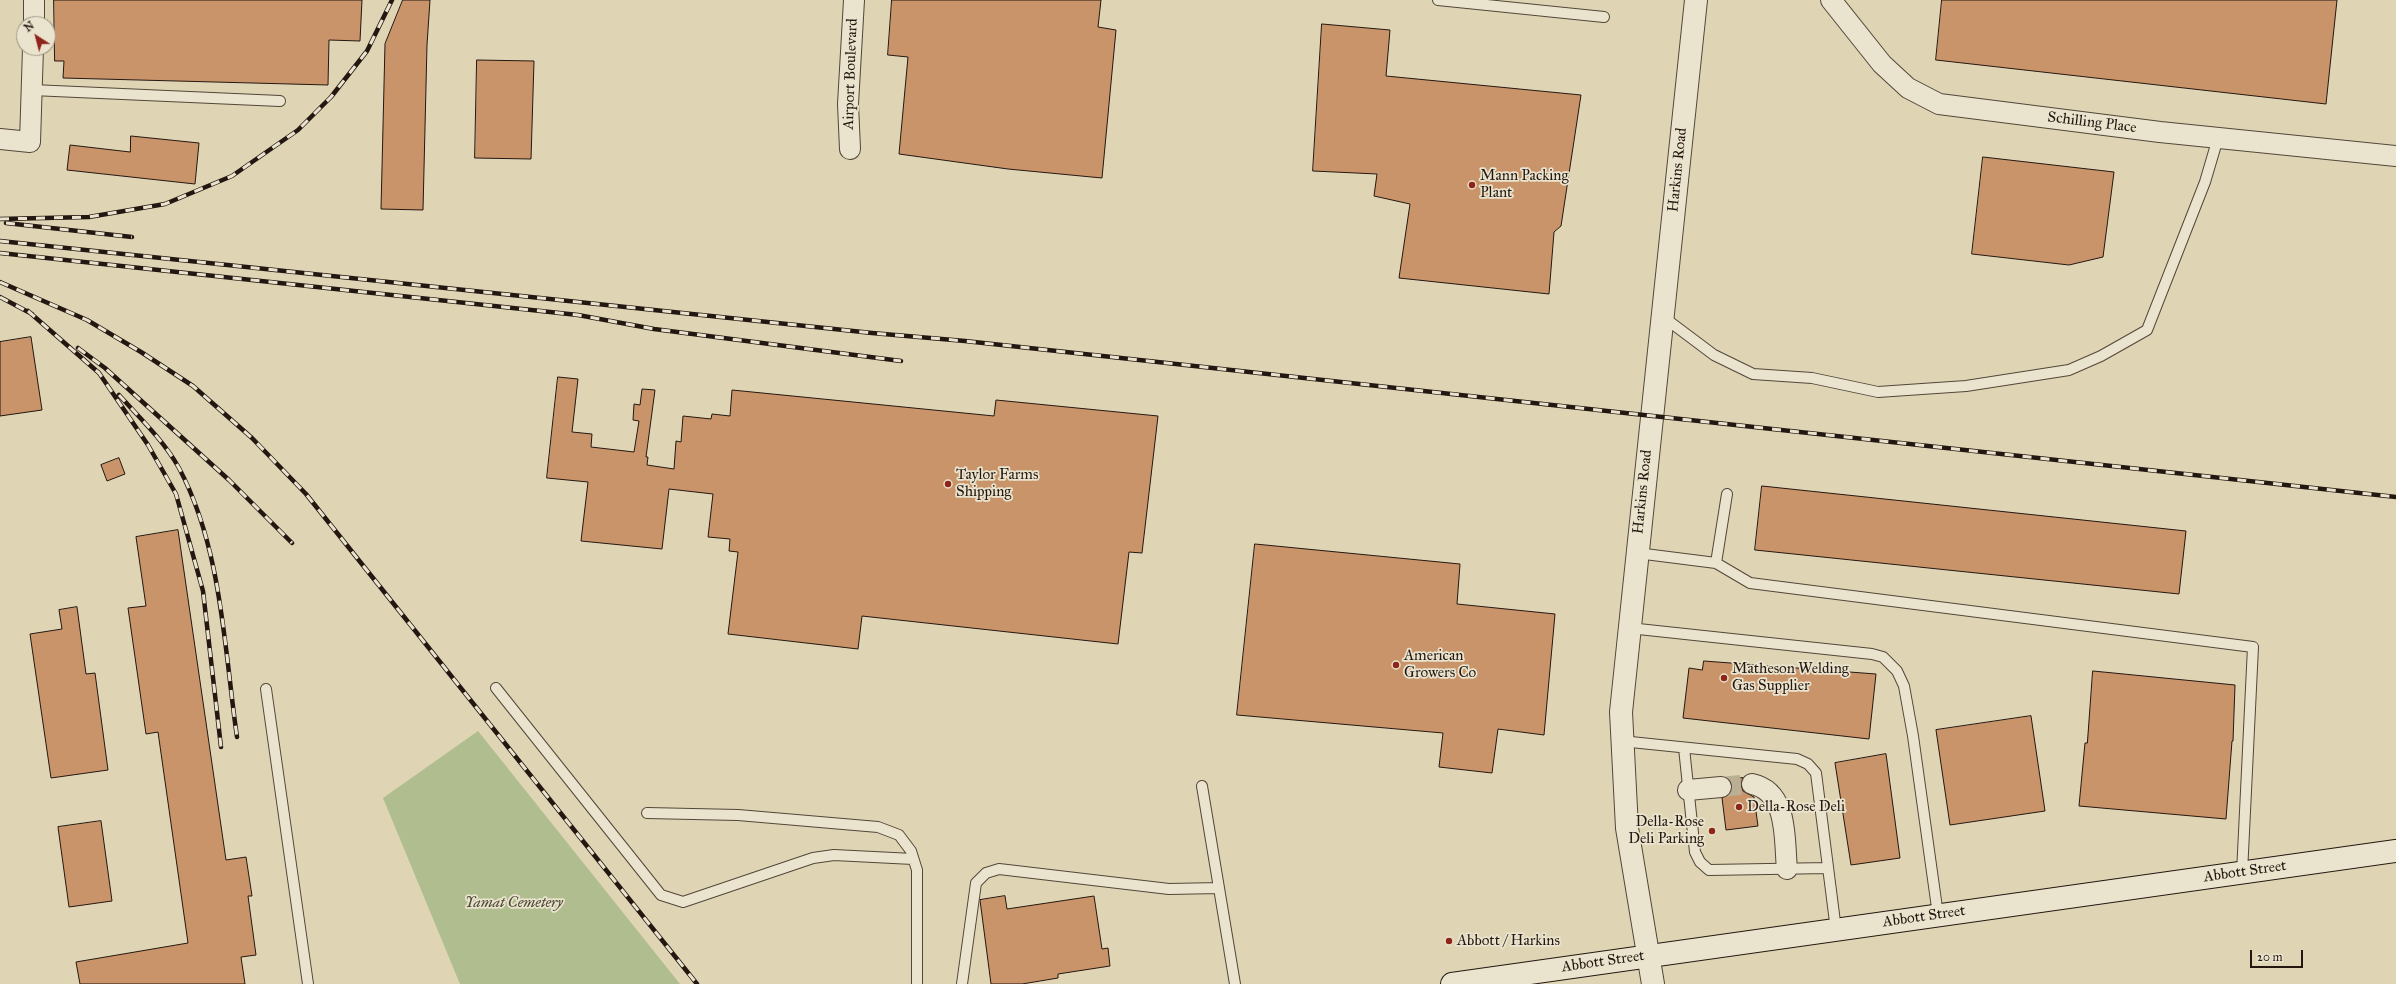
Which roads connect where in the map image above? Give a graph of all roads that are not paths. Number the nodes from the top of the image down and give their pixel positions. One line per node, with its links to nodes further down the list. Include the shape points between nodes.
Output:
1 (34, 0): 7 (street)
2 (854, 0): 14 (street, Airport Boulevard, via 848,104)
3 (1438, 0): 6 (lane)
4 (1696, 0): 16 (street, Harkins Road)
5 (1831, 0): 12 (street, Schilling Place, via 1882,64 1908,88 1940,104)
6 (1525, 4): 8 (lane)
7 (34, 16)
8 (1604, 17)
9 (33, 56): 10 (street)
10 (32, 90): 11 (lane); 13 (street, via 30,142)
11 (280, 101)
12 (2218, 138): 15 (street, Schilling Place); 16 (lane, via 2205,182 2147,330 2101,356 2069,370 1966,386 1878,392 1812,378 1753,374 1714,355)
13 (0, 139)
14 (850, 149)
15 (2396, 156)
16 (1662, 316): 18 (street, Harkins Road)
17 (1727, 494): 19 (lane)
18 (1637, 553): 19 (lane); 20 (street, Harkins Road)
19 (1716, 563): 34 (lane, via 1750,583 2253,647)
20 (1629, 628): 23 (street, Harkins Road, via 1620,712); 36 (lane, via 1883,657 1897,671 1904,686)
21 (496, 688): 31 (lane, via 661,895 683,902 813,858 834,855)
22 (266, 689): 39 (lane)
23 (1621, 741): 24 (lane); 38 (street, Harkins Road, via 1627,828)
24 (1684, 748): 28 (lane); 32 (lane, via 1797,759 1808,764 1816,773)
25 (1752, 784): 33 (street, via 1763,786 1777,802)
26 (1202, 786): 35 (lane)
27 (1721, 787): 28 (street)
28 (1688, 790): 33 (lane, via 1695,852 1700,862 1709,870)
29 (647, 813): 31 (lane, via 738,815 878,826 899,835 911,851)
30 (2396, 851): 34 (street, Abbott Street)
31 (913, 859): 40 (lane, via 917,870)
32 (1828, 868): 33 (lane); 37 (lane)
33 (1787, 869)
34 (2242, 873): 36 (street, Abbott Street)
35 (1219, 888): 41 (lane, via 1169,889 999,869 986,872 976,883); 42 (lane)
36 (1938, 915): 37 (street, Abbott Street)
37 (1836, 930): 38 (street, Abbott Street)
38 (1649, 956): 43 (street, Abbott Street); 44 (street, Harkins Road)
39 (308, 984)
40 (917, 984)
41 (962, 984)
42 (1235, 984)
43 (1452, 984)
44 (1653, 984)

